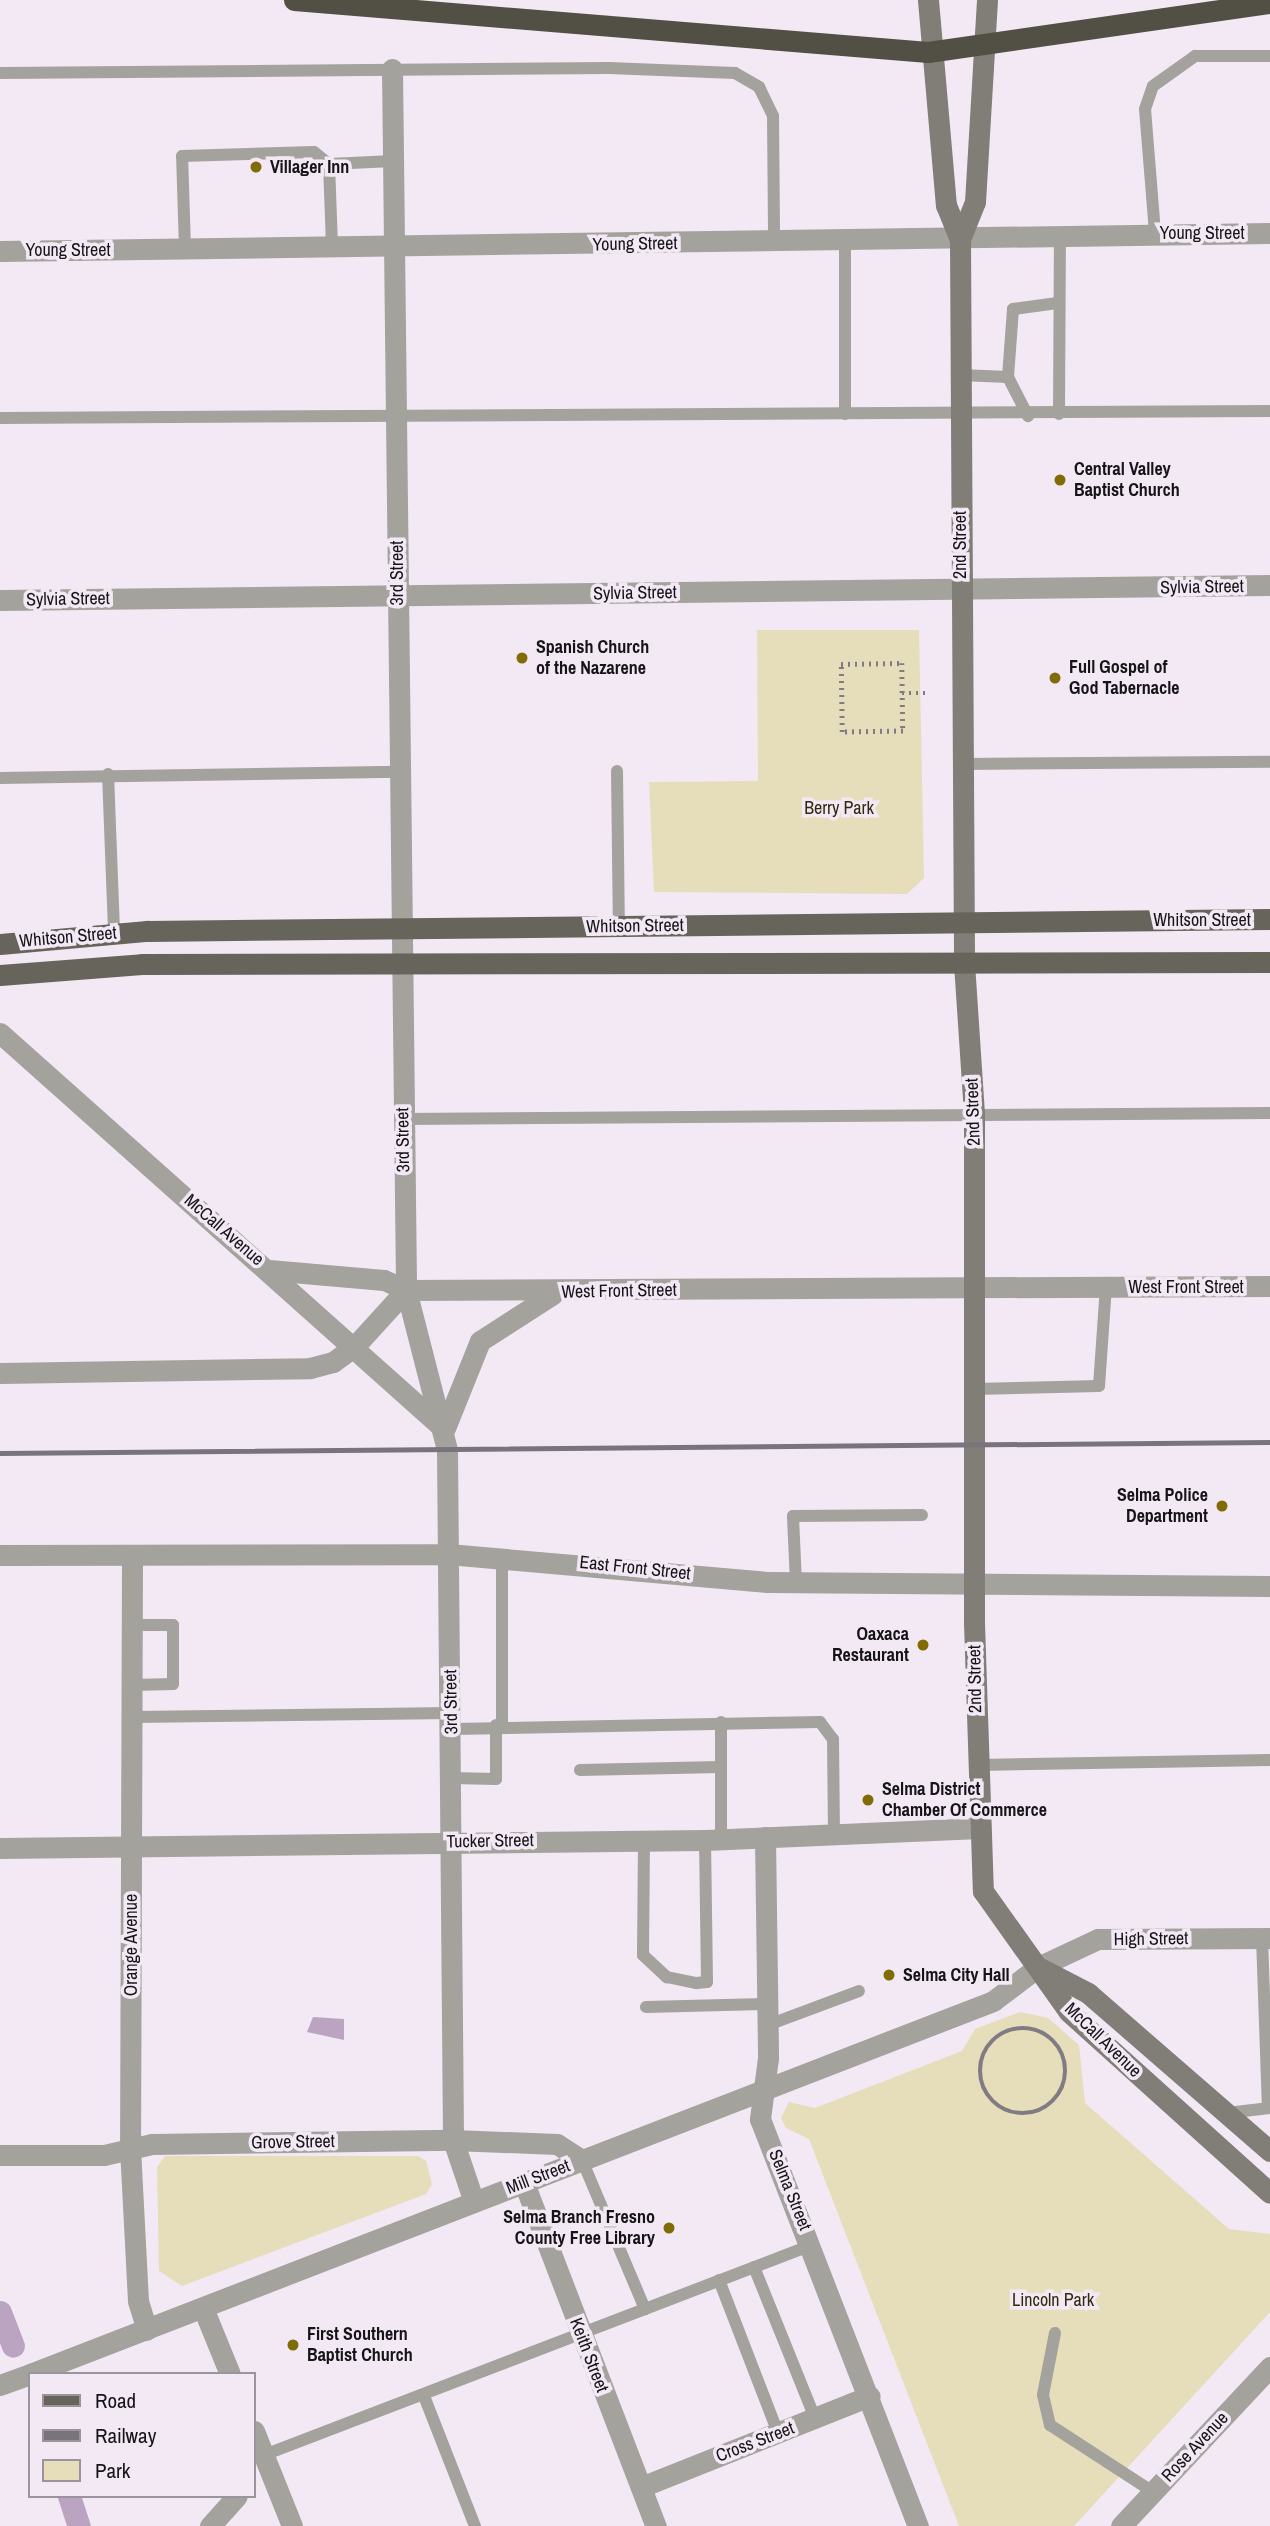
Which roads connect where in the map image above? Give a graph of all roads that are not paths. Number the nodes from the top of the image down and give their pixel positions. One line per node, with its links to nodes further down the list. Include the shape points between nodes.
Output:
1 (295, 0): 6 (highway)
2 (928, 0): 6 (main road, 2nd Street)
3 (987, 0): 5 (main road, 2nd Street)
4 (1270, 3): 5 (highway)
5 (987, 46): 6 (highway); 15 (main road, 2nd Street, via 975,202)
6 (928, 52): 15 (main road, 2nd Street, via 946,205)
7 (1270, 56): 12 (lane, via 1195,56 1153,86 1146,109)
8 (392, 69): 9 (lane); 10 (street, 3rd Street); 16 (lane, via 667,69 744,76 759,87 773,116)
9 (0, 73)
10 (394, 160): 11 (lane); 19 (street, 3rd Street)
11 (329, 164): 18 (lane); 20 (lane, via 314,152 182,156)
12 (1155, 233): 13 (street, Young Street); 14 (street, Young Street)
13 (1270, 233)
14 (1060, 234): 15 (street, Young Street); 22 (lane)
15 (960, 239): 17 (street, Young Street); 23 (main road, 2nd Street)
16 (774, 242): 17 (street, Young Street); 19 (street, Young Street)
17 (845, 242): 26 (lane)
18 (332, 247): 19 (street, Young Street); 20 (street, Young Street)
19 (394, 248): 31 (street, 3rd Street)
20 (185, 249): 21 (street, Young Street)
21 (0, 251)
22 (1058, 303): 24 (lane, via 1013,309); 27 (lane)
23 (960, 375): 24 (lane); 28 (main road, 2nd Street)
24 (1008, 377): 29 (lane)
25 (1270, 411): 27 (lane)
26 (845, 414): 28 (lane); 31 (lane)
27 (1059, 414): 29 (lane)
28 (960, 415): 29 (lane); 33 (main road, 2nd Street)
29 (1028, 416)
30 (0, 418): 31 (lane)
31 (396, 421): 34 (street, 3rd Street)
32 (1270, 586): 33 (street, Sylvia Street)
33 (960, 590): 34 (street, Sylvia Street); 37 (main road, 2nd Street)
34 (397, 596): 35 (street, Sylvia Street); 39 (street, 3rd Street)
35 (0, 600)
36 (1270, 762): 37 (lane)
37 (962, 764): 43 (main road, 2nd Street)
38 (617, 771): 44 (lane)
39 (399, 772): 40 (lane); 45 (street, 3rd Street)
40 (108, 774): 41 (lane); 46 (lane)
41 (0, 778)
42 (1270, 919): 43 (main road, Whitson Street)
43 (964, 921): 44 (main road, Whitson Street); 49 (main road, 2nd Street)
44 (619, 926): 45 (main road, Whitson Street)
45 (399, 929): 46 (main road, Whitson Street); 50 (street, 3rd Street)
46 (114, 933): 47 (main road, Whitson Street)
47 (0, 944)
48 (1270, 962): 49 (main road, Whitson Street)
49 (964, 963): 50 (main road, Whitson Street); 53 (main road, 2nd Street)
50 (399, 964): 51 (main road, Whitson Street, via 142,964); 55 (street, 3rd Street)
51 (0, 975)
52 (0, 1033): 56 (street, McCall Avenue)
53 (974, 1113): 54 (lane); 55 (lane); 57 (main road, 2nd Street)
54 (1270, 1113)
55 (402, 1119): 60 (street, 3rd Street)
56 (269, 1270): 60 (street, West Front Street, via 384,1280); 62 (street, McCall Avenue)
57 (973, 1285): 59 (street, West Front Street); 61 (street, West Front Street); 64 (main road, 2nd Street)
58 (1270, 1286): 59 (street, West Front Street)
59 (1106, 1287): 64 (lane, via 1099,1386)
60 (406, 1290): 61 (street, West Front Street); 62 (street); 65 (street, 3rd Street)
61 (556, 1292): 65 (street, via 480,1341)
62 (355, 1346): 63 (street, via 334,1362 310,1368); 65 (street, McCall Avenue)
63 (0, 1373)
64 (974, 1389): 72 (main road, 2nd Street)
65 (445, 1430): 67 (street, 3rd Street)
66 (922, 1515): 71 (lane, via 793,1516)
67 (448, 1554): 69 (street, East Front Street); 70 (street, East Front Street); 77 (street, 3rd Street)
68 (0, 1555): 70 (street, East Front Street)
69 (502, 1557): 71 (street, East Front Street); 79 (lane)
70 (132, 1558): 74 (street, Orange Avenue)
71 (796, 1583): 72 (street, East Front Street)
72 (974, 1583): 73 (street, East Front Street); 81 (main road, 2nd Street)
73 (1270, 1586)
74 (133, 1625): 75 (street, Orange Avenue); 75 (lane, via 173,1625 173,1684)
75 (133, 1685): 76 (street, Orange Avenue)
76 (133, 1717): 77 (lane); 92 (street, Orange Avenue)
77 (452, 1721): 79 (lane); 84 (street, 3rd Street)
78 (721, 1721): 79 (lane); 82 (lane); 86 (lane, via 813,1721 829,1727)
79 (499, 1725): 84 (lane, via 496,1779)
80 (1270, 1760): 81 (lane)
81 (978, 1765): 85 (main road, 2nd Street)
82 (720, 1767): 83 (lane); 89 (lane)
83 (580, 1770)
84 (452, 1778): 90 (street, 3rd Street)
85 (980, 1828): 86 (street, Tucker Street); 94 (main road, 2nd Street, via 984,1891)
86 (834, 1833): 87 (street, Tucker Street)
87 (765, 1837): 89 (street, Tucker Street); 97 (street, Selma Street)
88 (644, 1840): 89 (street, Tucker Street); 89 (lane, via 643,1955 667,1977 696,1983 707,1982); 90 (street, Tucker Street)
89 (713, 1840)
90 (451, 1841): 92 (street, Tucker Street); 101 (street, 3rd Street)
91 (0, 1848): 92 (street, Tucker Street)
92 (132, 1848): 102 (street, Orange Avenue)
93 (1266, 1938): 94 (street, High Street, via 1098,1939); 99 (lane)
94 (1038, 1967): 98 (street, Mill Street, via 993,2001); 100 (main road, McCall Avenue, via 1088,1993); 107 (main road, McCall Avenue, via 1069,2012)
95 (859, 1991): 97 (lane)
96 (646, 2007): 97 (lane)
97 (768, 2015): 98 (street, Selma Street)
98 (762, 2092): 105 (street, Mill Street); 109 (street, Selma Street, via 760,2119)
99 (1269, 2108): 100 (lane)
100 (1227, 2113): 103 (main road, McCall Avenue)
101 (453, 2140): 102 (street, Grove Street); 105 (street, Grove Street, via 557,2144); 108 (street, 3rd Street)
102 (130, 2148): 104 (street, Grove Street, via 104,2155); 114 (street, Orange Avenue, via 138,2301)
103 (1270, 2151)
104 (0, 2155)
105 (582, 2160): 106 (street, Mill Street); 113 (lane)
106 (524, 2183): 108 (street, Mill Street); 116 (street, Keith Street)
107 (1270, 2193)
108 (474, 2202): 112 (street, Mill Street)
109 (812, 2245): 110 (lane); 123 (street, Selma Street)
110 (754, 2267): 111 (lane); 124 (lane)
111 (719, 2280): 113 (lane); 125 (lane)
112 (203, 2308): 114 (street, Mill Street); 119 (street)
113 (645, 2309): 116 (lane)
114 (147, 2330): 118 (street, Mill Street)
115 (1055, 2333): 129 (lane, via 1043,2395 1050,2425)
116 (581, 2335): 122 (lane); 128 (street, Keith Street)
117 (1270, 2367): 129 (street, Rose Avenue)
118 (35, 2372)
119 (229, 2372)
120 (28, 2375): 121 (street, Mill Street)
121 (0, 2385)
122 (424, 2396): 127 (lane); 133 (lane)
123 (870, 2396): 124 (street, Cross Street); 135 (street, Selma Street)
124 (815, 2418): 125 (street, Cross Street)
125 (778, 2433): 128 (street, Cross Street)
126 (256, 2441): 127 (street)
127 (261, 2465): 132 (street)
128 (641, 2487): 134 (street, Keith Street)
129 (1153, 2492): 136 (street, Rose Avenue)
130 (235, 2498): 131 (street)
131 (210, 2526)
132 (292, 2526)
133 (474, 2526)
134 (656, 2526)
135 (918, 2526)
136 (1121, 2526)

